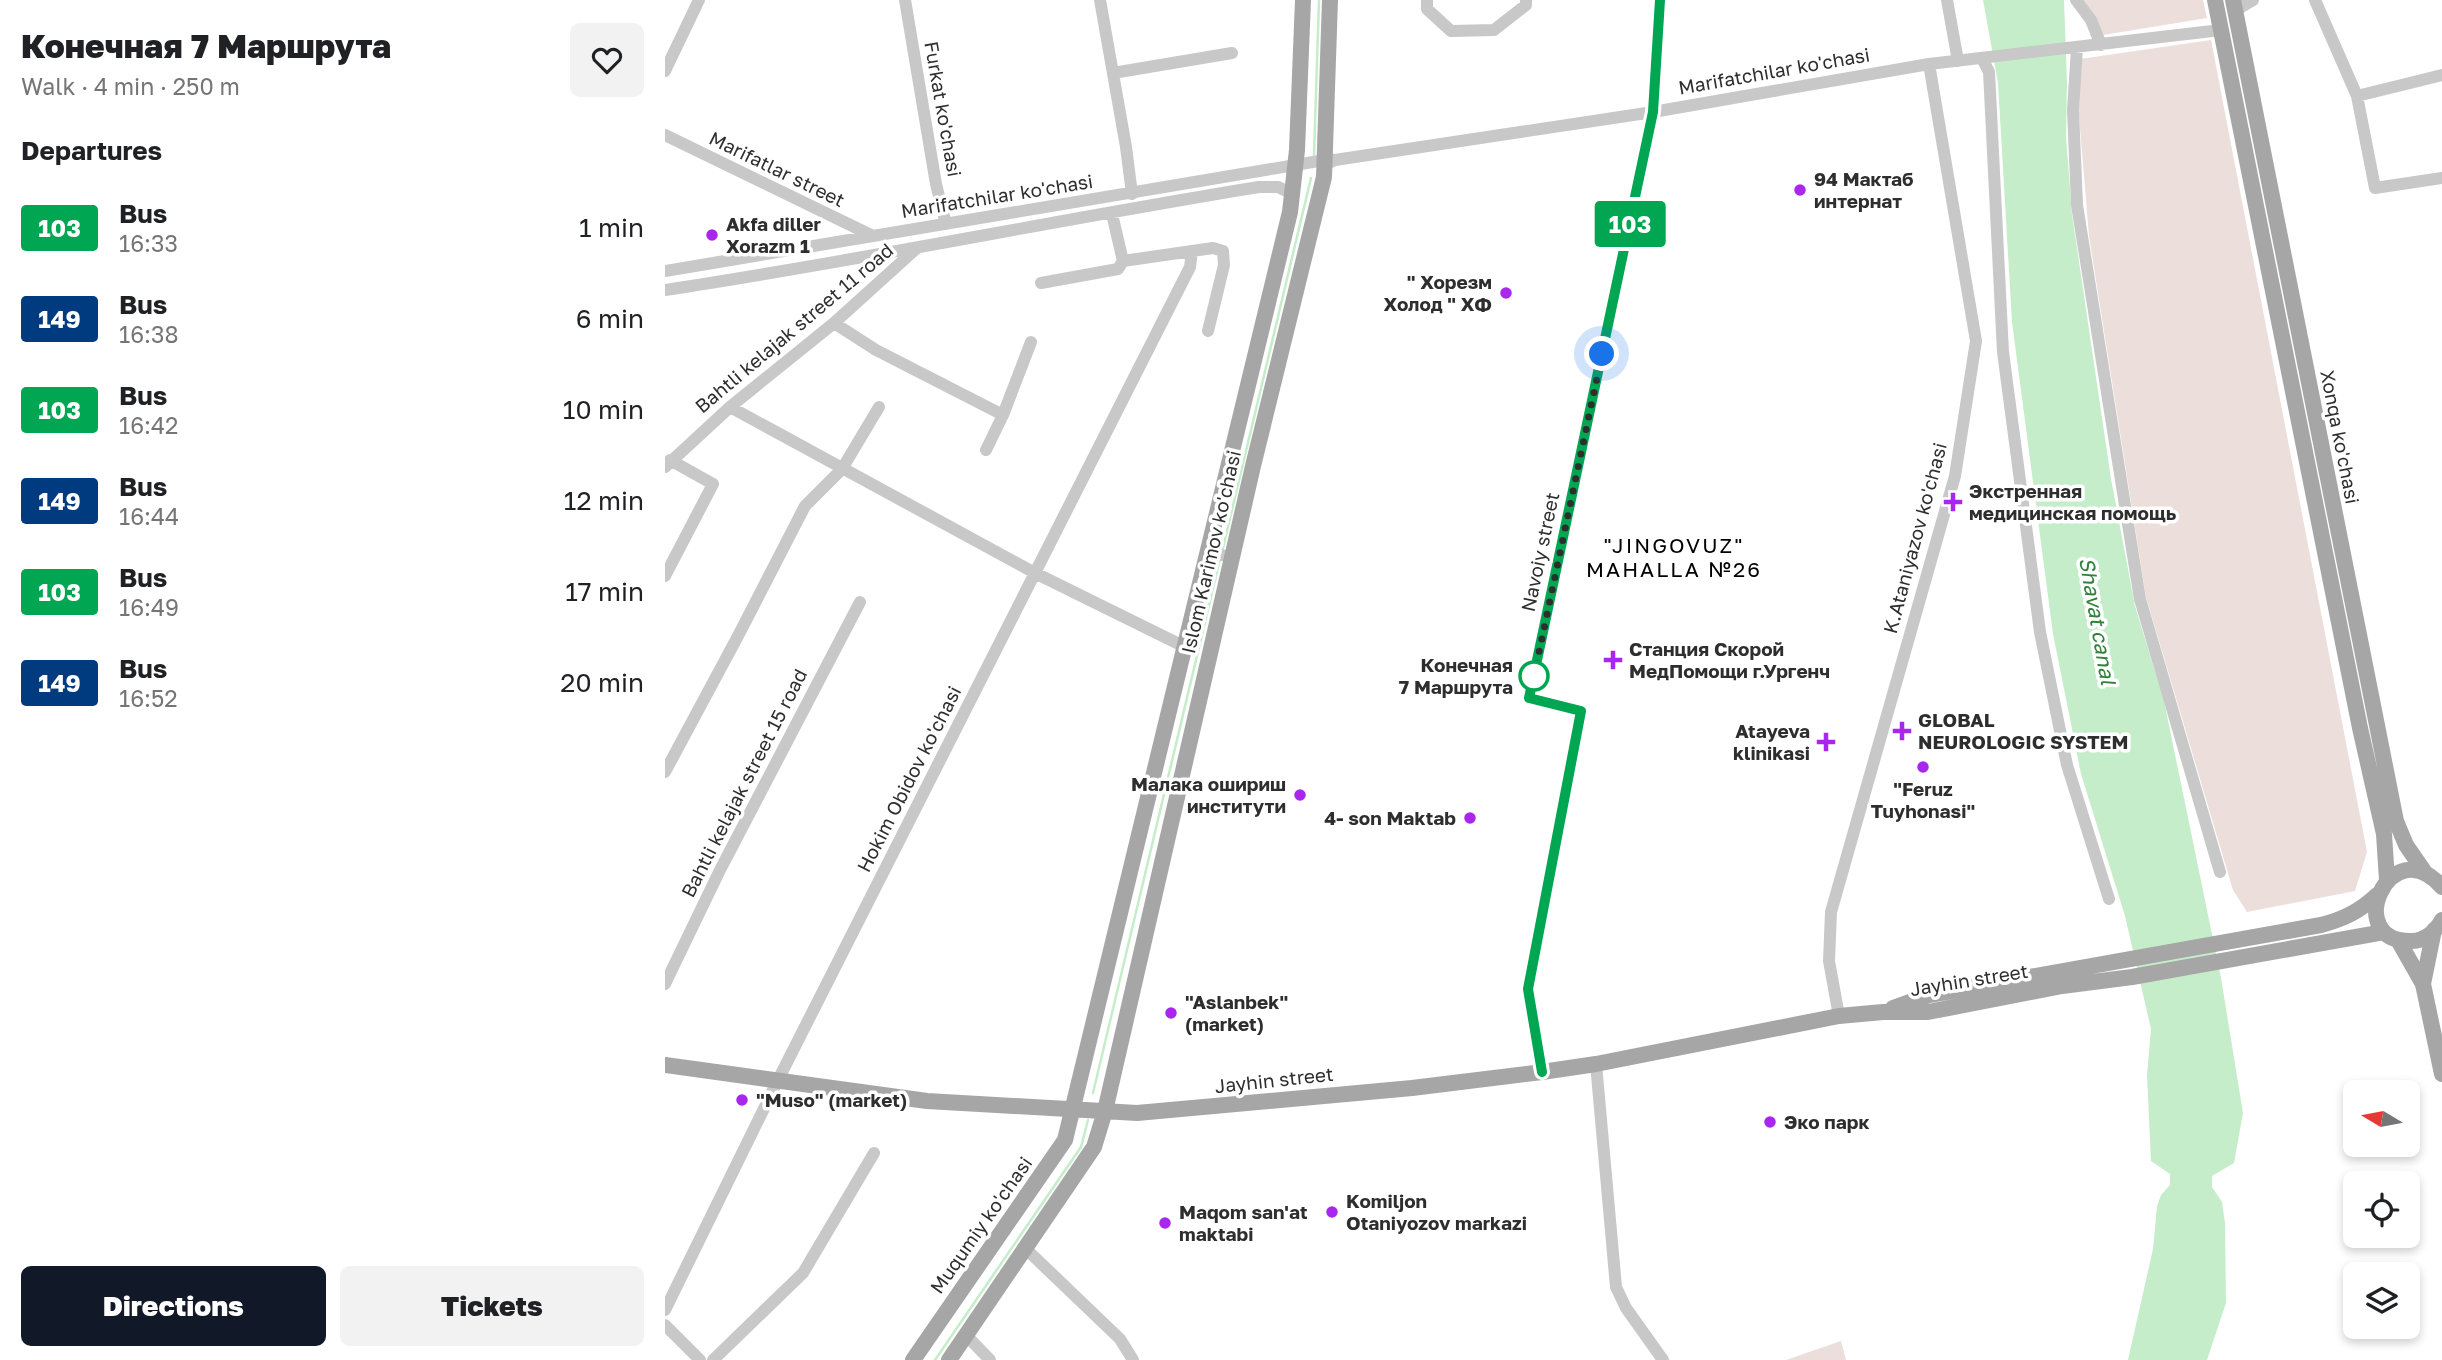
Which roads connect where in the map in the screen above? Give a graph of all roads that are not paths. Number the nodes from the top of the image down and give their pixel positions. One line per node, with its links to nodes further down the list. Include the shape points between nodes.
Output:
1 (699, 0): 22 (street)
2 (905, 0): 34 (street, Furkat ko'chasi)
3 (1100, 0): 23 (street)
4 (1303, 0): 29 (main road, Islom Karimov ko'chasi)
5 (1330, 0): 28 (main road, Islom Karimov ko'chasi)
6 (1427, 0): 7 (street, via 1427,9 1451,31 1494,30 1526,5)
7 (1526, 0)
8 (1660, 0): 26 (street, Navoiy street)
9 (1947, 0): 20 (street)
10 (2076, 0): 16 (street)
11 (2215, 0): 15 (main road, Xonqa ko'chasi)
12 (2253, 0): 14 (street)
13 (2315, 0): 25 (street)
14 (2235, 5): 57 (main road, Xonqa ko'chasi)
15 (2221, 30): 16 (street, Marifatchilar ko'chasi); 57 (main road, Xonqa ko'chasi)
16 (2101, 45): 17 (street, Marifatchilar ko'chasi)
17 (2077, 48): 19 (street, Marifatchilar ko'chasi); 59 (street, via 2073,110 2077,205 2140,599)
18 (1233, 53): 23 (street)
19 (1982, 58): 20 (street, Marifatchilar ko'chasi); 64 (street, via 1989,72 2003,352 2040,632 2067,765)
20 (1958, 61): 21 (street, Marifatchilar ko'chasi)
21 (1929, 64): 26 (street, Marifatchilar ko'chasi); 70 (street, K.Ataniyazov ko'chasi, via 1976,341 1955,476 1831,912 1829,961)
22 (665, 71)
23 (1113, 73): 31 (street)
24 (2442, 75): 25 (street)
25 (2357, 96): 30 (street, via 2375,188)
26 (1653, 112): 28 (street, Marifatchilar ko'chasi); 73 (street, Navoiy street, via 1529,698 1581,711 1528,989)
27 (665, 135): 35 (street, Marifatlar street)
28 (1329, 161): 29 (street, Marifatchilar ko'chasi); 52 (main road, Islom Karimov ko'chasi)
29 (1296, 165): 31 (street, Marifatchilar ko'chasi); 32 (main road, Islom Karimov ko'chasi)
30 (2442, 178)
31 (1132, 194): 34 (street, Marifatchilar ko'chasi)
32 (1293, 194): 33 (street, Marifatchilar ko'chasi, via 1278,187 1259,187); 51 (main road, Islom Karimov ko'chasi)
33 (1112, 214): 36 (street, Marifatchilar ko'chasi); 38 (street)
34 (946, 224): 35 (street, Marifatchilar ko'chasi)
35 (873, 236): 39 (street, Marifatchilar ko'chasi)
36 (918, 247): 41 (street, Marifatchilar ko'chasi); 42 (street, Bahtli kelajak street 11 road)
37 (1192, 251): 38 (street); 43 (street, via 1223,251 1224,265); 53 (street, Hokim Obidov ko'chasi, via 1190,267)
38 (1123, 261): 40 (street, via 1118,269)
39 (665, 271)
40 (1041, 283)
41 (665, 290)
42 (834, 323): 45 (street, Bahtli kelajak street 11 road); 47 (street)
43 (1208, 331)
44 (1031, 342): 47 (street)
45 (730, 407): 49 (street, Bahtli kelajak street 11 road); 50 (street)
46 (879, 407): 50 (street)
47 (1003, 415): 48 (street)
48 (986, 450)
49 (668, 463): 54 (street, via 713,484)
50 (842, 469): 53 (street); 58 (street, via 804,506)
51 (1207, 551): 52 (street); 56 (main road, Islom Karimov ko'chasi)
52 (1231, 557): 77 (main road, Islom Karimov ko'chasi)
53 (1035, 573): 56 (street); 75 (street, Hokim Obidov ko'chasi)
54 (665, 576)
55 (860, 602): 68 (street, Bahtli kelajak street 15 road)
56 (1183, 646): 76 (main road, Islom Karimov ko'chasi)
57 (2368, 727): 60 (main road, Xonqa ko'chasi, via 2396,821); 61 (main road, Xonqa ko'chasi)
58 (665, 772)
59 (2220, 872)
60 (2426, 874): 61 (main road, via 2405,872); 62 (main road, Xonqa ko'chasi)
61 (2387, 880): 63 (main road)
62 (2442, 887)
63 (2377, 895): 66 (main road, via 2379,925); 67 (main road, via 2340,920 2131,960)
64 (2109, 900)
65 (2438, 925): 66 (main road, via 2418,940); 69 (main road)
66 (2391, 936): 67 (main road, via 2132,977); 69 (main road)
67 (2060, 979): 70 (main road, Jayhin street, via 1929,1012)
68 (665, 984)
69 (2423, 984): 74 (main road)
70 (1839, 1016): 71 (main road, Jayhin street)
71 (1596, 1064): 73 (main road, Jayhin street); 89 (street, via 1616,1287)
72 (665, 1065): 75 (main road, Jayhin street)
73 (1542, 1072): 77 (main road, Jayhin street, via 1236,1106)
74 (2442, 1074)
75 (778, 1080): 76 (main road, Jayhin street, via 927,1101); 80 (street, Hokim Obidov ko'chasi)
76 (1073, 1110): 77 (main road, Jayhin street); 85 (main road, Muqumiy ko'chasi, via 1065,1140)
77 (1105, 1111): 79 (main road, via 1094,1147)
78 (874, 1153): 84 (street, via 803,1273)
79 (1025, 1248): 82 (main road); 88 (street, via 1119,1339)
80 (665, 1310)
81 (665, 1325): 83 (street)
82 (966, 1335): 86 (main road); 87 (street)
83 (700, 1360)
84 (713, 1360)
85 (913, 1360)
86 (949, 1360)
87 (990, 1360)
88 (1133, 1360)
89 (1663, 1360)

